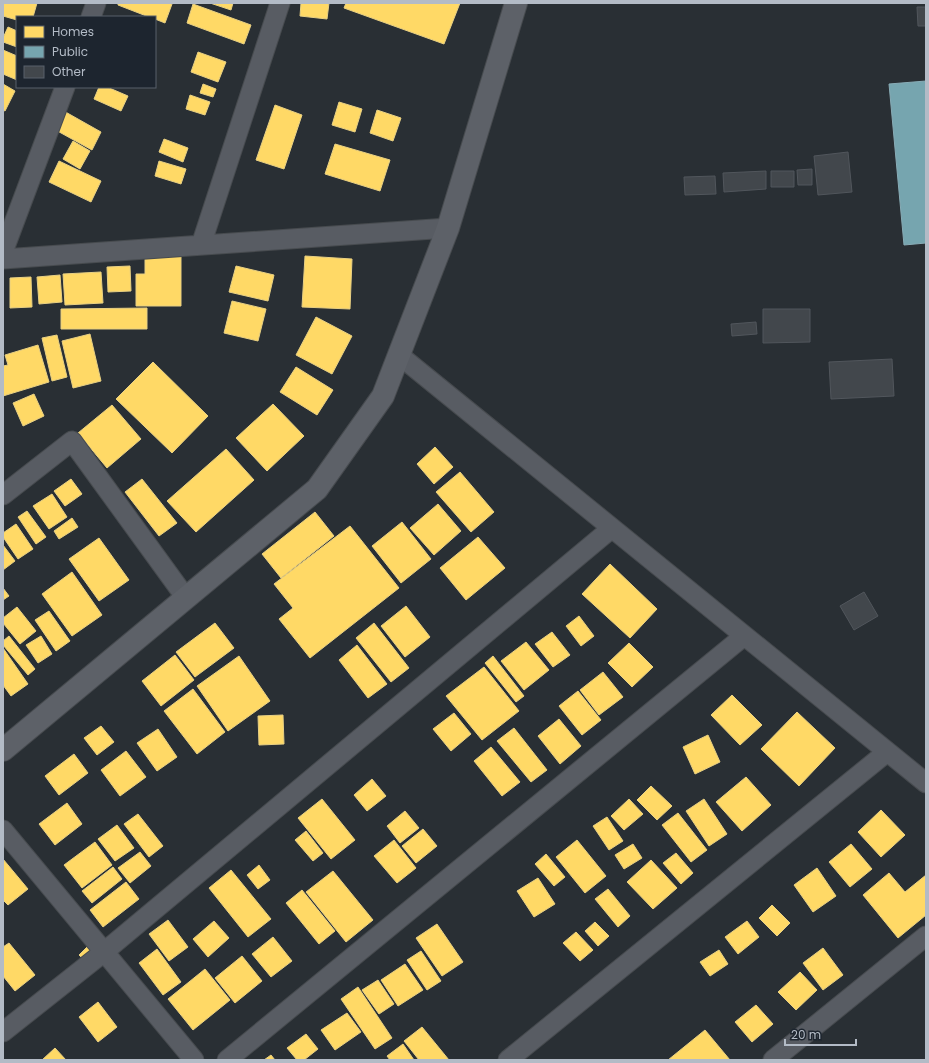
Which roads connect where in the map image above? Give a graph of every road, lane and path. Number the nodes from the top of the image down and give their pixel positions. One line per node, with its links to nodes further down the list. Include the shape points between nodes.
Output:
1 (96, 3): 4 (street)
2 (280, 3): 7 (street)
3 (516, 3): 6 (main road)
4 (91, 16)
5 (65, 88): 8 (street)
6 (448, 228): 7 (street); 10 (main road)
7 (201, 245): 9 (street)
8 (3, 252)
9 (3, 259)
10 (399, 355): 12 (street); 13 (main road, via 383,396 317,489)
11 (3, 495): 13 (street, via 72,441)
12 (612, 528): 14 (street); 20 (street)
13 (186, 598): 15 (main road)
14 (744, 636): 16 (street); 23 (street)
15 (3, 750)
16 (887, 752): 17 (street); 24 (street)
17 (926, 783)
18 (3, 830): 20 (street)
19 (926, 936): 25 (street)
20 (104, 952): 21 (street); 22 (street)
21 (3, 1032)
22 (194, 1060)
23 (227, 1060)
24 (508, 1060)
25 (772, 1060)

